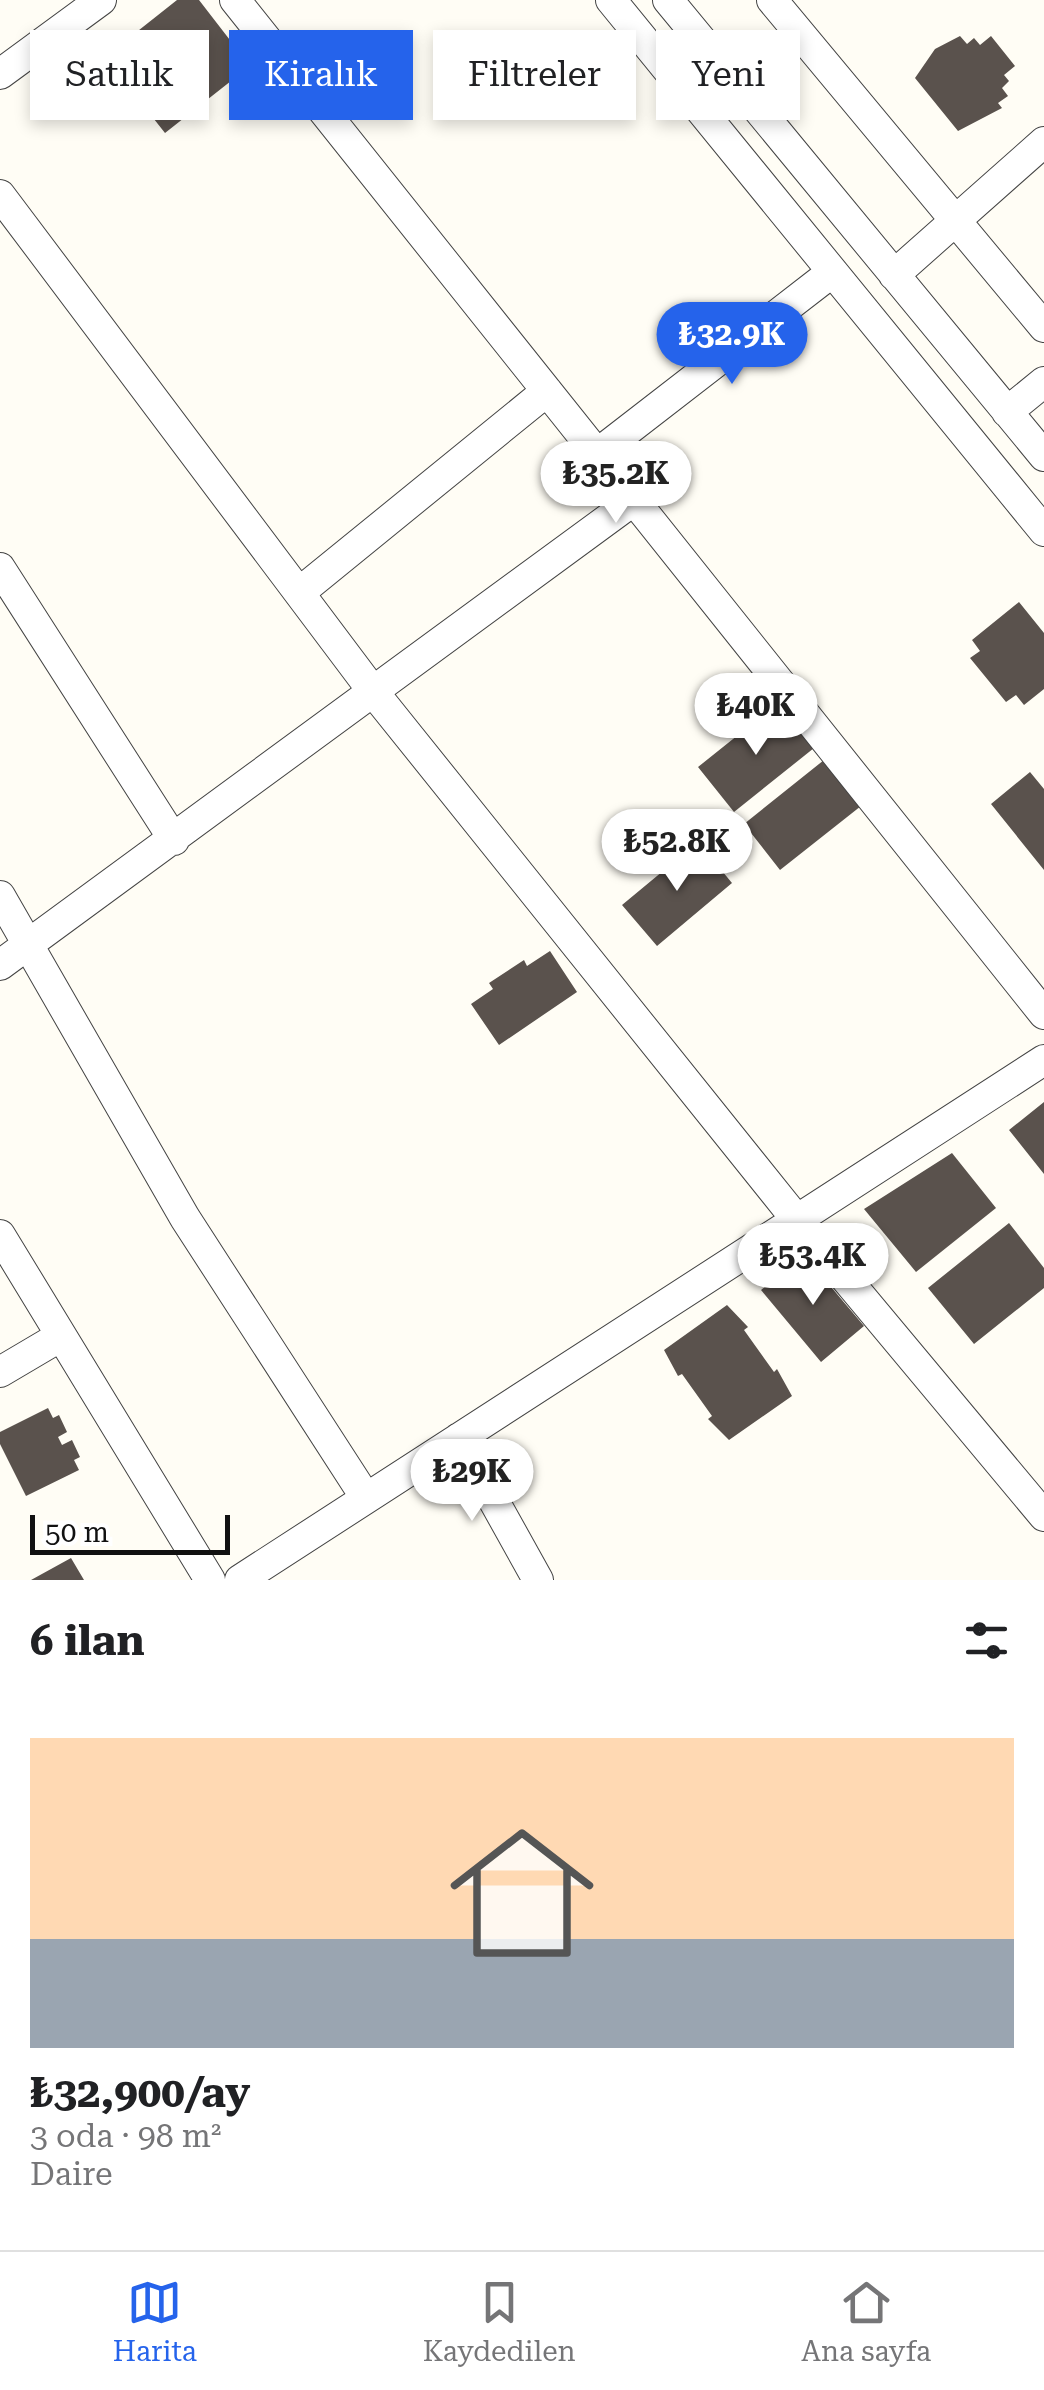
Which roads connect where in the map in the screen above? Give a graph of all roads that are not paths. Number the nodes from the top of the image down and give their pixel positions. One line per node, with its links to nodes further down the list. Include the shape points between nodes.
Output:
1 (235, 0): 14 (street)
2 (611, 0): 10 (street)
3 (668, 0): 11 (street)
4 (772, 0): 9 (street)
5 (91, 3): 6 (street)
6 (0, 74)
7 (1044, 142): 9 (street)
8 (0, 195): 21 (street)
9 (954, 219): 11 (street); 12 (street)
10 (831, 273): 16 (street); 19 (street)
11 (894, 276): 15 (street)
12 (1044, 328)
13 (1044, 382): 15 (street)
14 (546, 390): 16 (street); 21 (street)
15 (1007, 412): 17 (street)
16 (597, 454): 18 (street)
17 (1044, 456)
18 (634, 500): 22 (street); 27 (street)
19 (1044, 531)
20 (0, 568): 23 (street)
21 (300, 592): 22 (street)
22 (374, 694): 23 (street); 29 (street)
23 (174, 840): 25 (street)
24 (0, 896): 25 (street)
25 (28, 943): 26 (street); 34 (street, via 185,1218)
26 (0, 965)
27 (1044, 1014)
28 (1044, 1060): 29 (street)
29 (797, 1220): 33 (street); 35 (street)
30 (0, 1235): 31 (street)
31 (61, 1336): 32 (street); 36 (street)
32 (0, 1372)
33 (459, 1438): 34 (street); 38 (street)
34 (366, 1498): 37 (street)
35 (1044, 1516)
36 (210, 1580)
37 (240, 1580)
38 (538, 1580)

